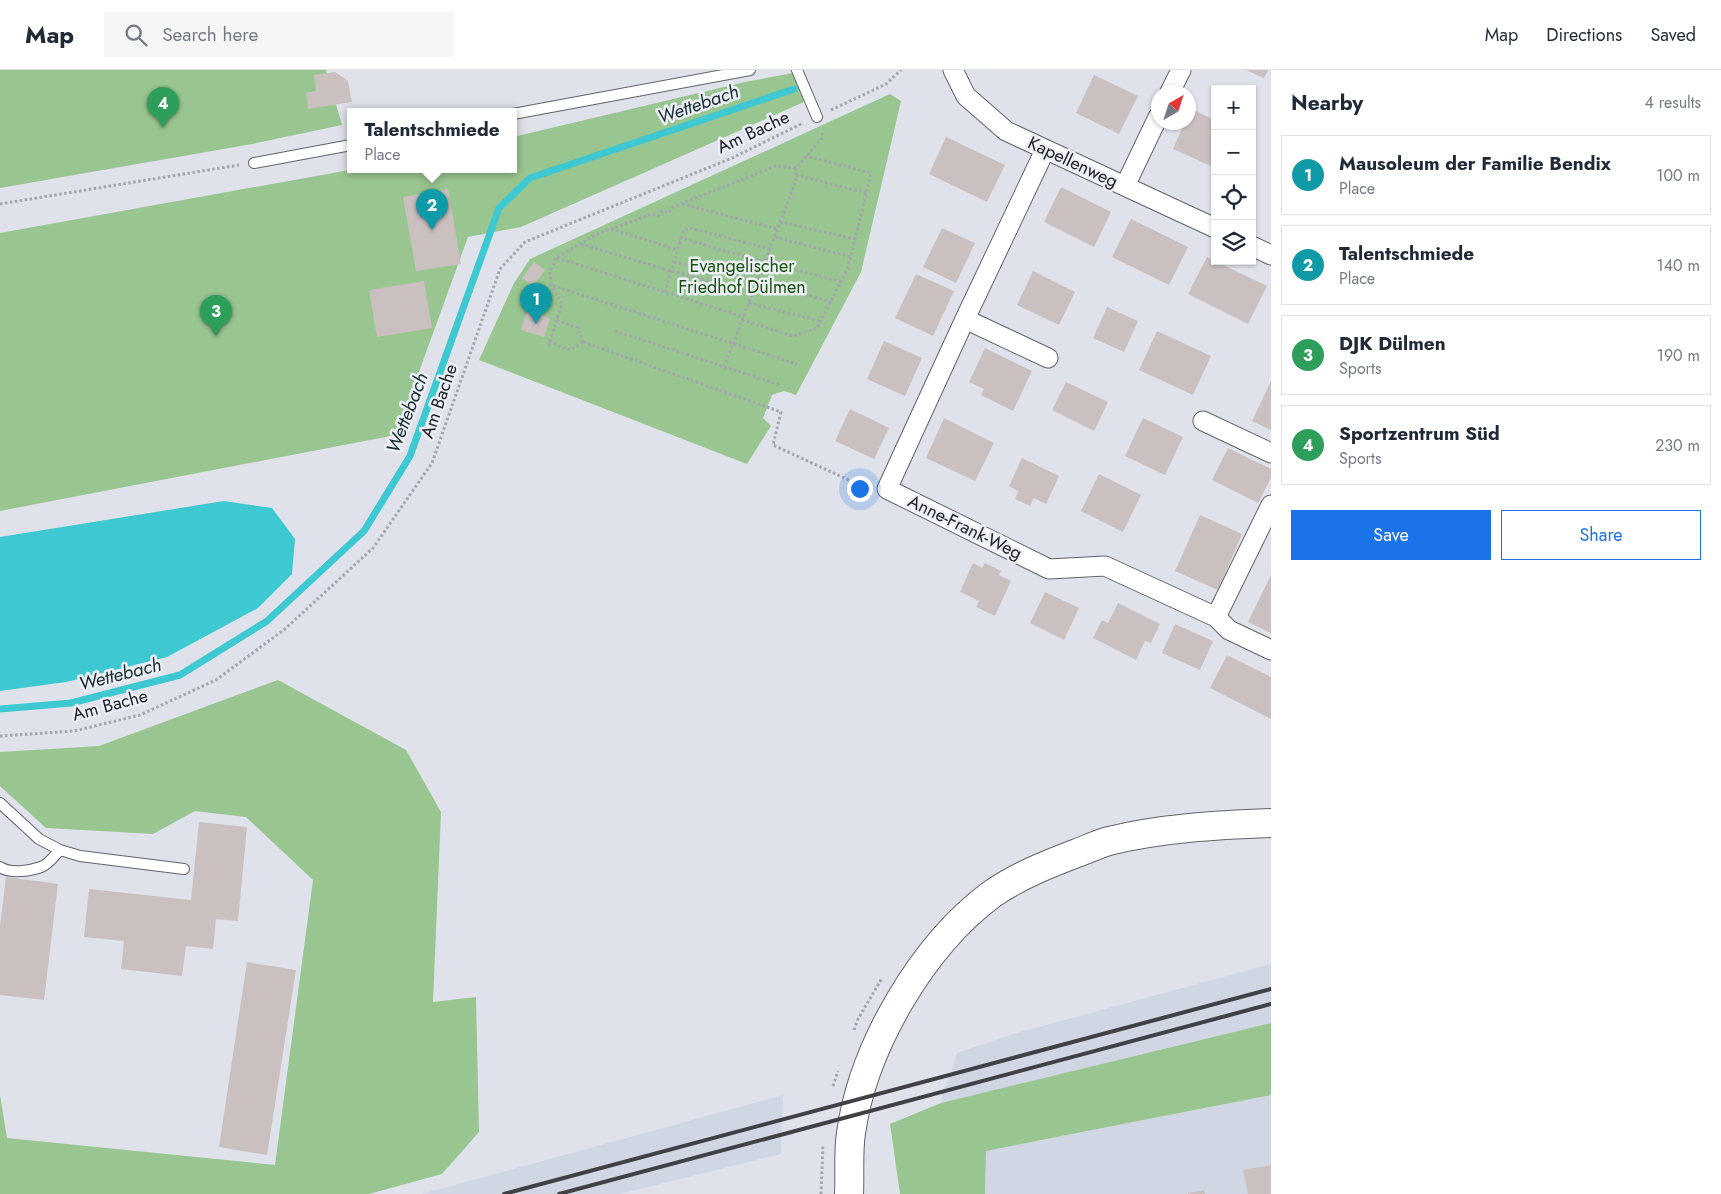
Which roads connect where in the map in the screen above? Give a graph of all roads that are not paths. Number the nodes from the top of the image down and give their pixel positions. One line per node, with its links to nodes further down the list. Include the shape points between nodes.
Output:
1 (750, 70): 6 (lane)
2 (797, 70): 7 (lane)
3 (953, 70): 10 (street, Kapellenweg, via 966,96 1006,131)
4 (1181, 70): 5 (street)
5 (1174, 85)
6 (517, 113)
7 (817, 117)
8 (1152, 130): 12 (street)
9 (347, 146): 11 (lane)
10 (1046, 150): 12 (street, Kapellenweg); 16 (street, Anne-Frank-Weg)
11 (254, 163)
12 (1125, 186): 13 (street, Kapellenweg)
13 (1211, 226)
14 (1256, 248): 15 (street)
15 (1271, 255)
16 (965, 319): 17 (street); 21 (street, Anne-Frank-Weg, via 887,489 1049,569 1104,566)
17 (1048, 358)
18 (1203, 421): 19 (street)
19 (1271, 453)
20 (1271, 506): 21 (street)
21 (1216, 617): 22 (street, Anne-Frank-Weg, via 1229,630)
22 (1271, 650)
23 (0, 804): 25 (lane, via 39,839)
24 (1271, 823): 28 (street, via 1216,825 1108,841 1026,874 992,894 950,931 916,975 882,1032 865,1074 851,1134)
25 (60, 850): 26 (lane, via 41,867 22,871); 27 (lane, via 80,856)
26 (0, 867)
27 (184, 870)
28 (849, 1194)

